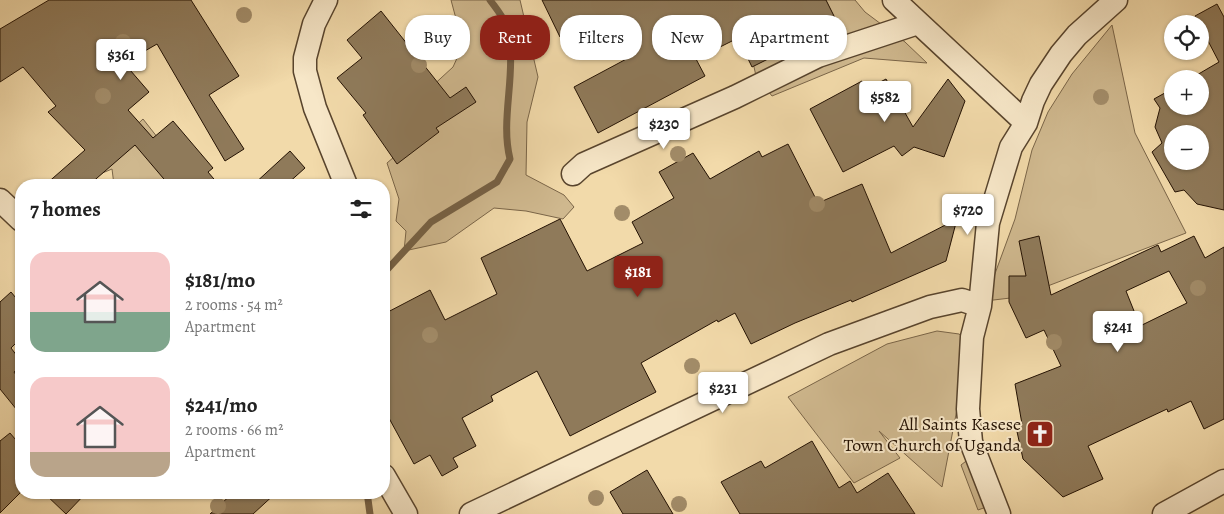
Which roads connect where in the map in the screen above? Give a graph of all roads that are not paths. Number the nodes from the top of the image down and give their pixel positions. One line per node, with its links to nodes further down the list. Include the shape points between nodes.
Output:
1 (326, 0): 7 (street, via 314,24 305,71 315,108)
2 (894, 0): 4 (street)
3 (1116, 0): 5 (street, via 1061,54 1041,84)
4 (918, 23): 5 (street); 6 (street, via 818,56 720,104 584,164)
5 (1026, 123): 10 (street, via 1011,147 988,223)
6 (573, 174)
7 (344, 179)
8 (0, 200): 9 (street)
9 (15, 214)
10 (980, 306): 14 (street, via 962,300 930,307 829,344); 15 (street, via 972,337 968,408 971,442)
11 (1224, 481): 16 (street)
12 (390, 486): 13 (street)
13 (406, 514)
14 (472, 514)
15 (999, 514)
16 (1164, 514)

